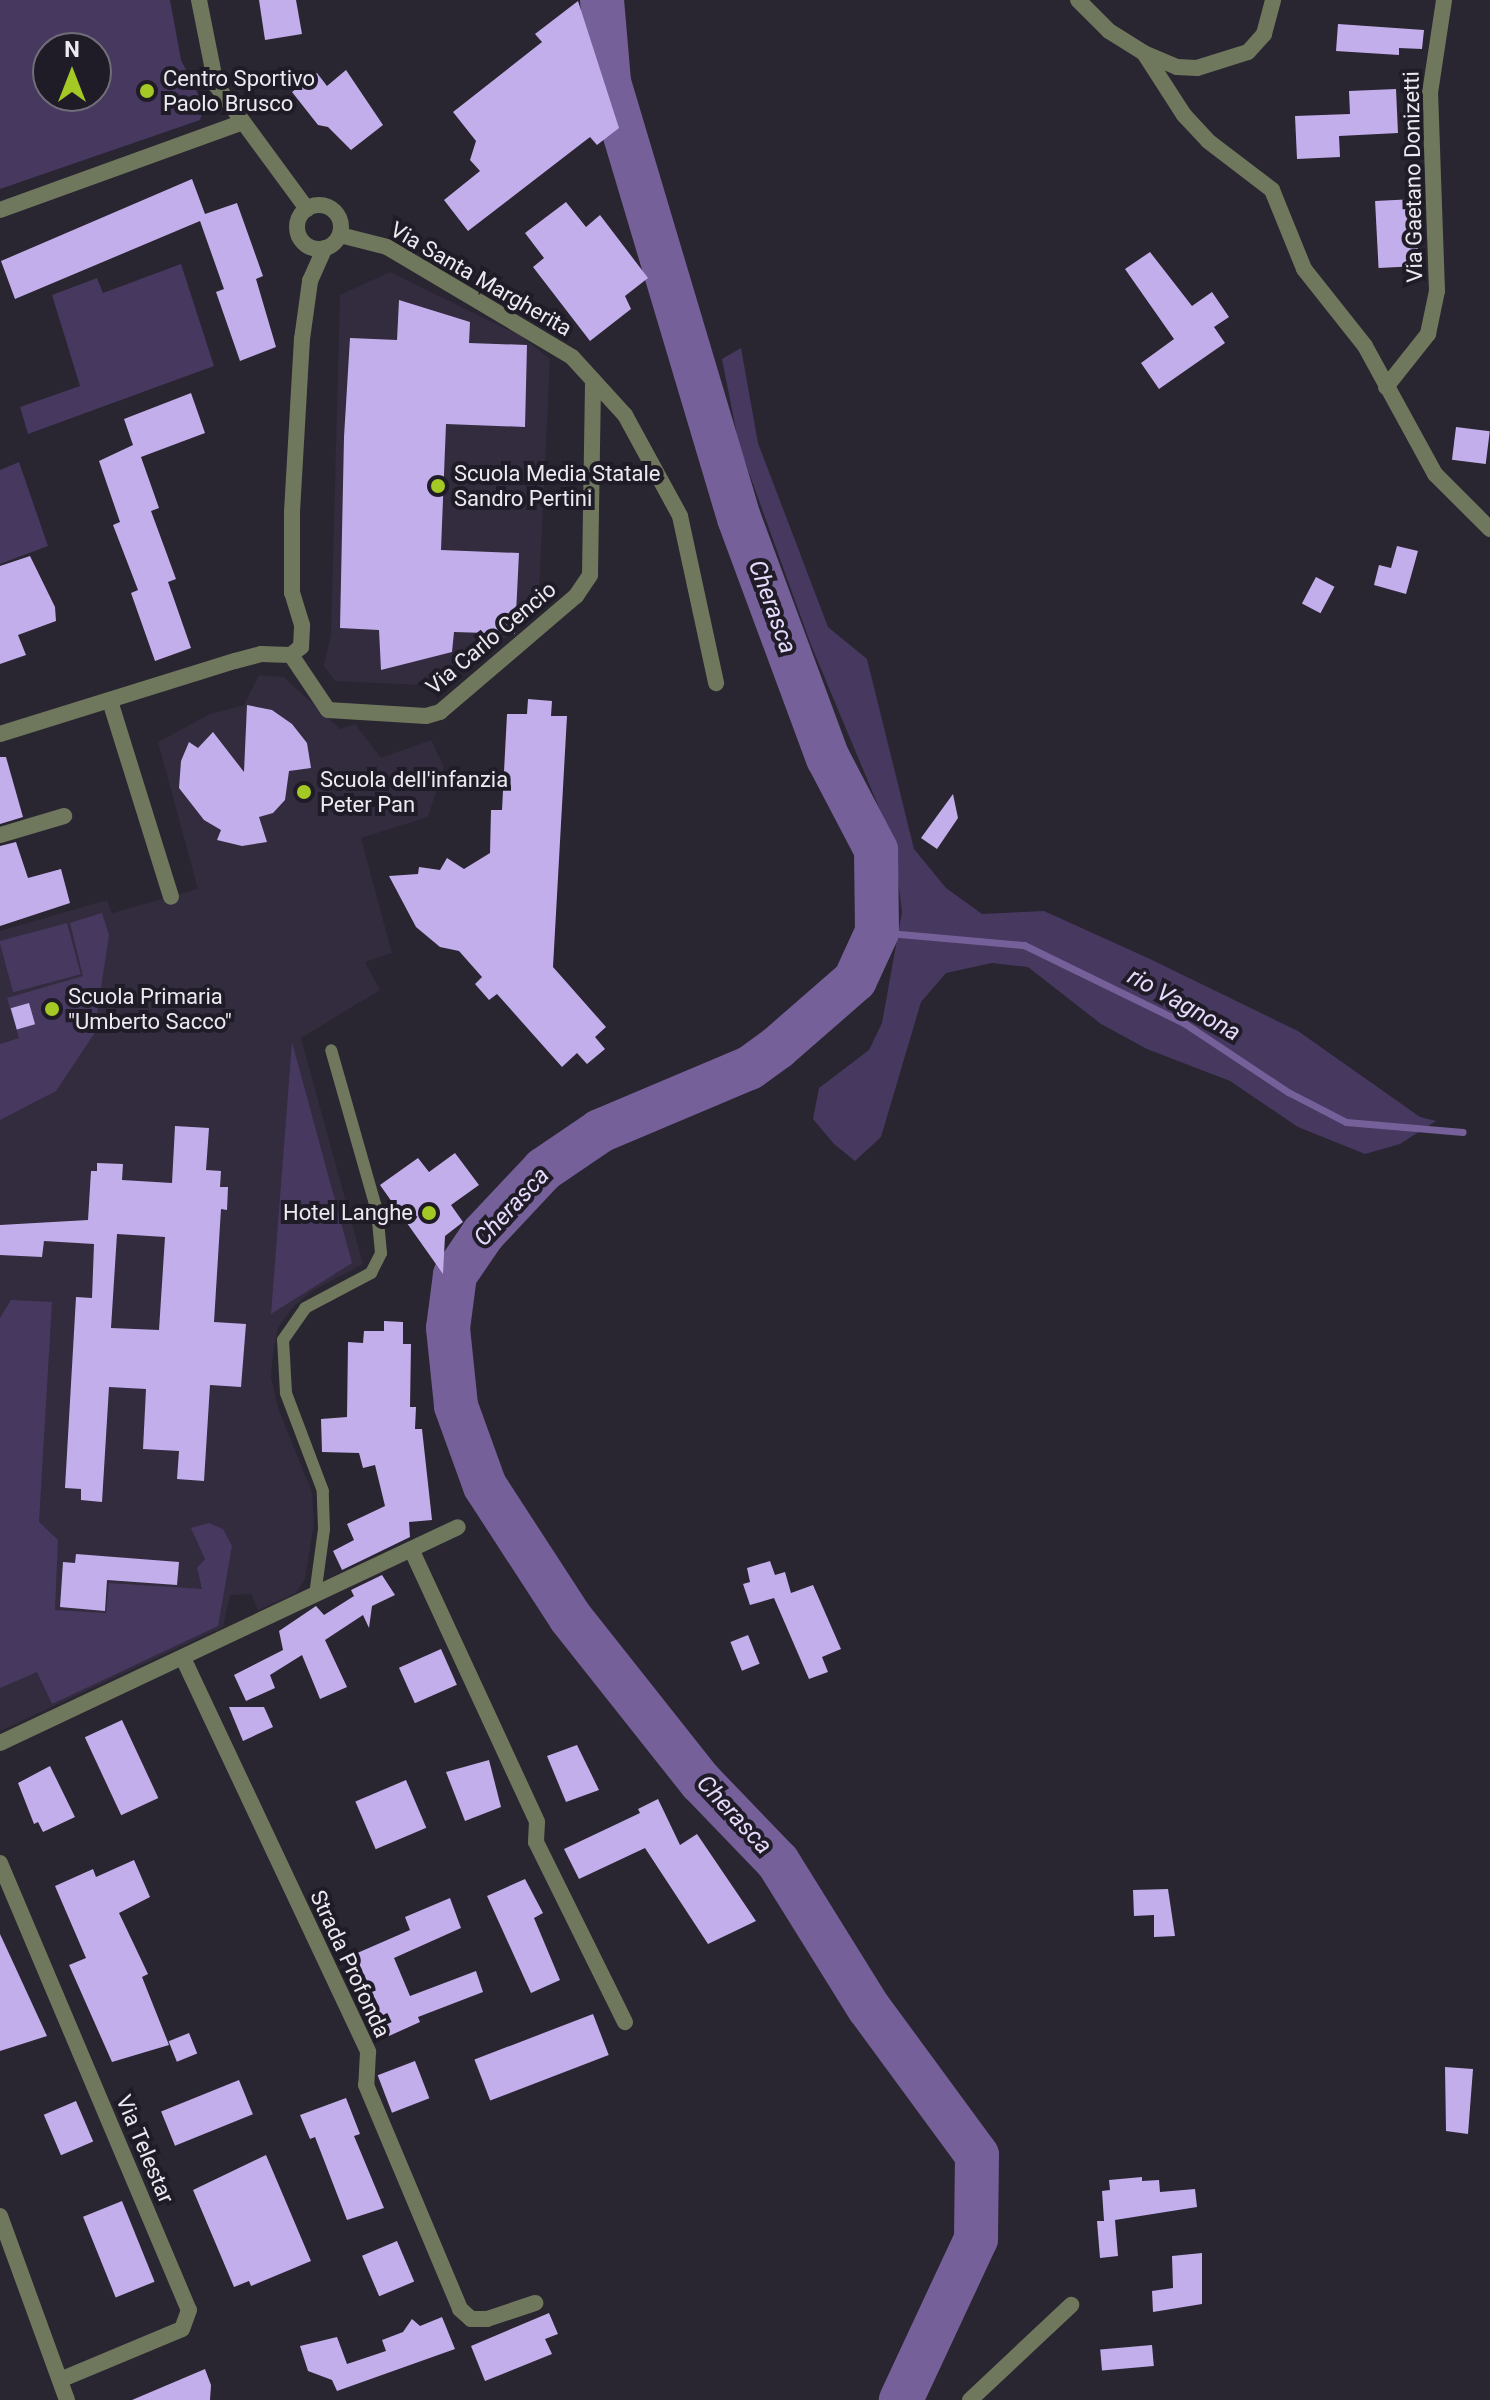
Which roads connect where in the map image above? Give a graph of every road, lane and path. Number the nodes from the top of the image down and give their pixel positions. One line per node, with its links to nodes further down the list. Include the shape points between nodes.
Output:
1 (199, 0): 6 (street, via 216,85)
2 (1078, 0): 5 (street, via 1109,31)
3 (1273, 0): 5 (street, via 1264,34 1248,52 1224,62 1177,67)
4 (1444, 0): 12 (street, Via Gaetano Donizetti, via 1430,93 1437,291 1428,334)
5 (1144, 53): 12 (street, via 1200,132 1272,190 1304,269 1365,346)
6 (240, 123): 7 (street); 8 (street)
7 (307, 209): 9 (street, via 320,205 333,210); 10 (street, via 298,234 312,248)
8 (0, 210)
9 (340, 235): 10 (street); 11 (street, Via Santa Margherita, via 387,247 449,282 572,357)
10 (325, 248): 14 (street, via 310,281 302,339 292,593 303,637)
11 (593, 380): 14 (street, Via Carlo Cencio, via 590,575 576,596 440,712 426,716 328,710); 15 (street, Via Santa Margherita, via 625,415 680,516)
12 (1386, 387): 13 (street, via 1435,474)
13 (1490, 529)
14 (291, 655): 16 (street, via 261,654)
15 (716, 683)
16 (110, 701): 17 (street); 20 (street)
17 (0, 734)
18 (64, 816): 19 (street)
19 (0, 835)
20 (171, 897)
21 (331, 1050): 24 (lane, via 377,1211 381,1253 371,1273 305,1308 283,1340 286,1393 323,1491)
22 (458, 1527): 23 (street)
23 (412, 1551): 24 (street); 28 (street, via 537,1822 536,1842)
24 (315, 1595): 25 (street)
25 (183, 1658): 26 (street); 30 (street, Strada Profonda, via 368,2052 366,2085 460,2309 471,2319 487,2319)
26 (0, 1743)
27 (0, 1863): 32 (street, Via Telestar, via 189,2310 182,2329)
28 (625, 2022)
29 (0, 2216): 32 (street)
30 (535, 2303)
31 (1071, 2305): 34 (street)
32 (60, 2380): 33 (street)
33 (67, 2400)
34 (970, 2400)

